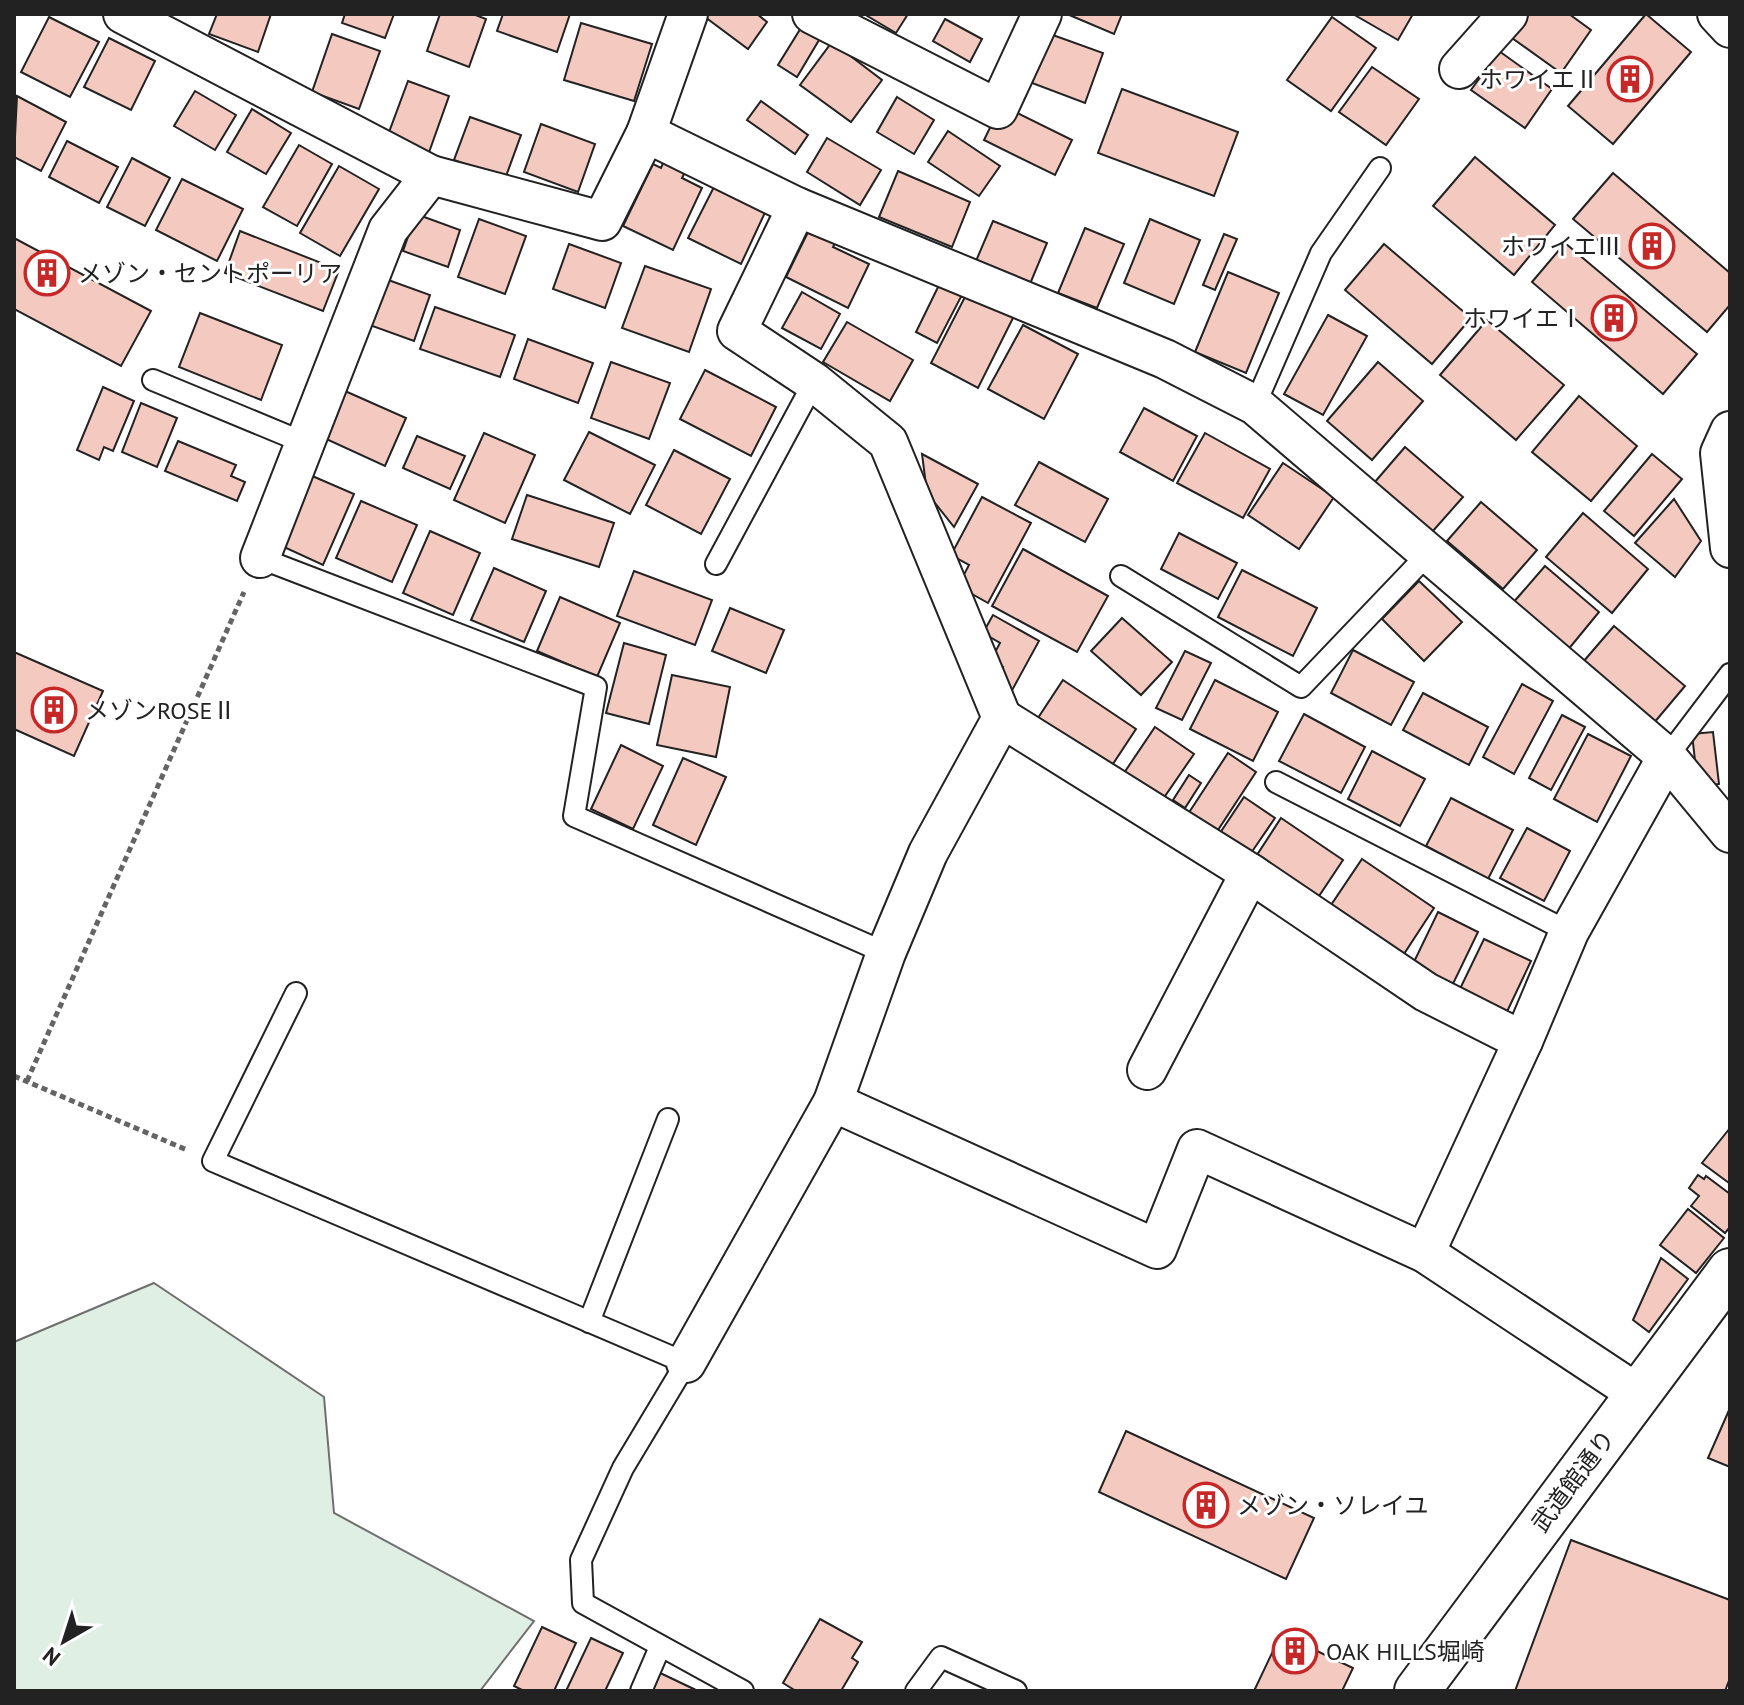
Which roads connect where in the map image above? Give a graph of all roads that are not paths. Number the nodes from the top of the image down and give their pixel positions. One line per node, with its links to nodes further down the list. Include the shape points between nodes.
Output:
1 (123, 14): 11 (street)
2 (688, 14): 9 (street)
3 (812, 14): 4 (street, via 998,109)
4 (1042, 14)
5 (1508, 14): 8 (street)
6 (1717, 14): 7 (street)
7 (1730, 28)
8 (1459, 69)
9 (646, 133): 11 (street, via 602,221); 12 (street)
10 (1380, 168): 15 (lane, via 1321,253)
11 (431, 175): 17 (street, via 388,230)
12 (797, 207): 14 (street, via 737,331); 15 (street, via 1165,359)
13 (153, 380): 17 (lane)
14 (814, 382): 21 (lane); 24 (street, via 888,442)
15 (1255, 405): 19 (street)
16 (1730, 431): 18 (street, via 1720,453)
17 (305, 443): 20 (street)
18 (1730, 548)
19 (1427, 555): 22 (lane, via 1301,687); 25 (street)
20 (260, 558): 30 (lane, via 596,687 574,816)
21 (716, 564)
22 (1121, 576)
23 (1730, 674): 25 (lane)
24 (1002, 718): 28 (street); 30 (street, via 928,853)
25 (1667, 757): 27 (street); 29 (street)
26 (1276, 782): 29 (lane)
27 (1730, 833)
28 (1250, 873): 32 (street, via 1426,992); 33 (street)
29 (1569, 932): 32 (street)
30 (886, 953): 34 (street)
31 (296, 993): 38 (lane, via 213,1161)
32 (1523, 1041): 36 (street)
33 (1147, 1070)
34 (833, 1102): 36 (street, via 1157,1249 1197,1149); 39 (street)
35 (668, 1119): 38 (lane)
36 (1425, 1253): 40 (street)
37 (1730, 1271): 40 (street, 武道館通り)
38 (589, 1322): 39 (lane)
39 (686, 1363): 41 (lane, via 623,1468 581,1560 583,1603)
40 (1638, 1394): 46 (street, 武道館通り)
41 (660, 1647): 42 (lane); 43 (lane)
42 (641, 1691)
43 (743, 1691)
44 (916, 1691): 45 (lane, via 941,1657)
45 (1016, 1691)
46 (1417, 1691)

